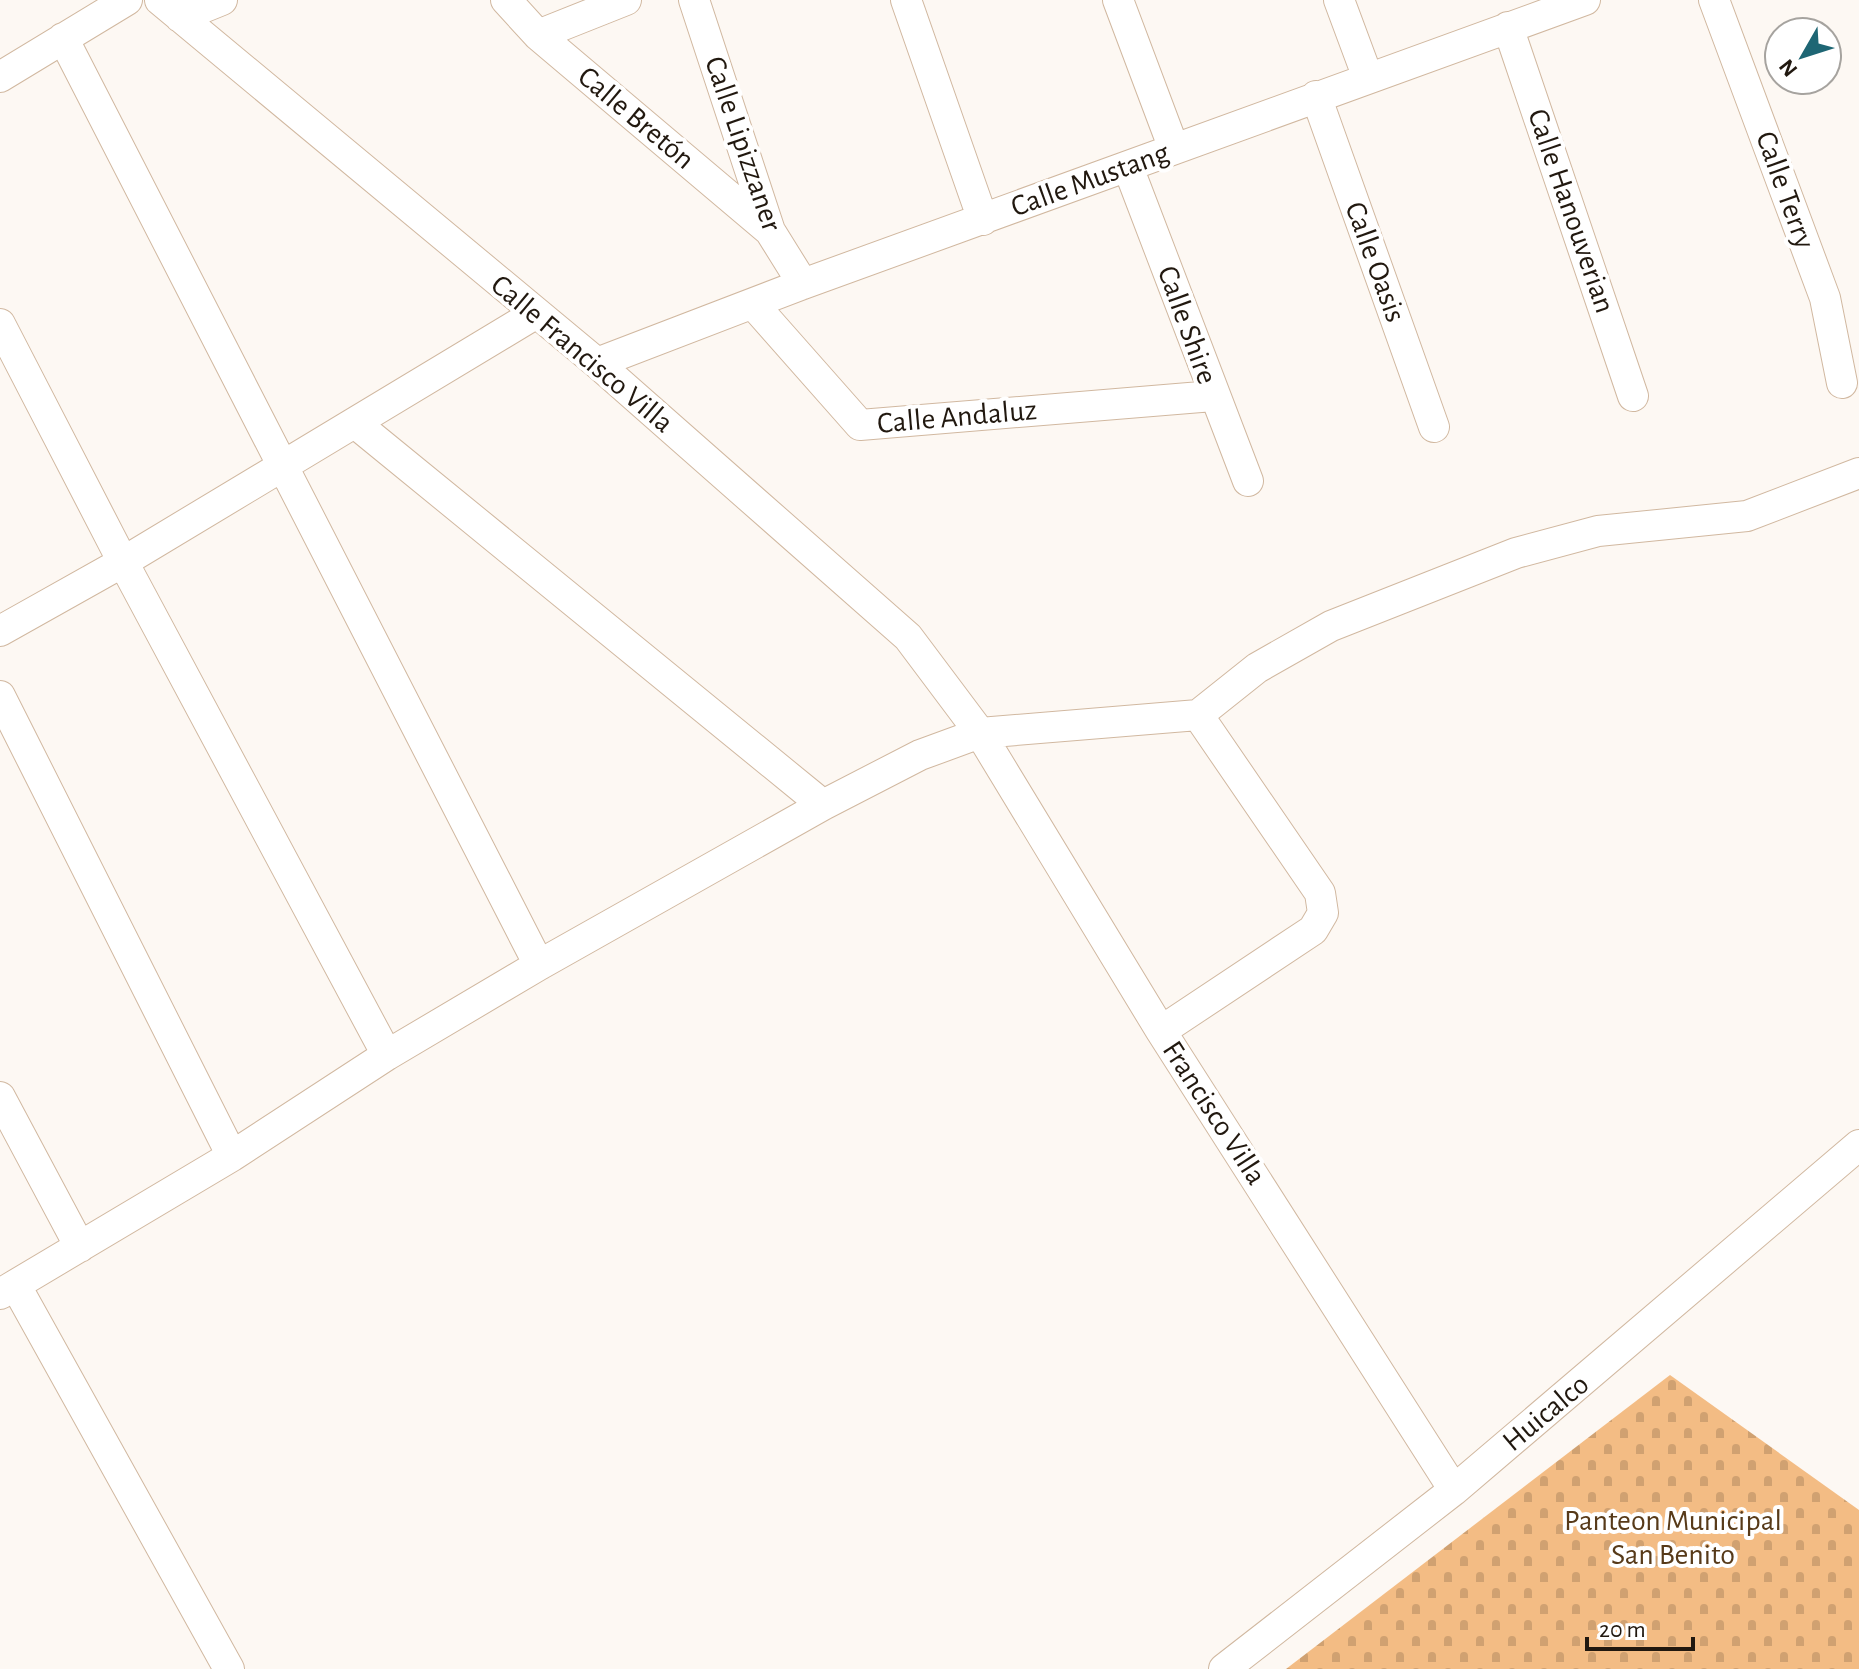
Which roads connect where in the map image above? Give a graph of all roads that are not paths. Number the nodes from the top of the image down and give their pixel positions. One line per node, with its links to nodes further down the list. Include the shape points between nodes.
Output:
1 (127, 0): 15 (street)
2 (222, 0): 12 (street)
3 (506, 0): 14 (street, Calle Bretón)
4 (626, 0): 14 (street)
5 (694, 0): 22 (street, Calle Lipizzaner)
6 (906, 0): 21 (street)
7 (1118, 0): 19 (street)
8 (1339, 0): 17 (street)
9 (1585, 0): 11 (street, Calle Mustang)
10 (1714, 0): 28 (street, Calle Terry, via 1825,298)
11 (1551, 5): 13 (street, Calle Mustang)
12 (170, 8): 25 (street, Calle Francisco Villa)
13 (1508, 27): 17 (street, Calle Mustang); 30 (street, Calle Hanouverian)
14 (538, 35): 22 (street, Calle Bretón)
15 (63, 38): 16 (street); 33 (street)
16 (0, 77)
17 (1368, 78): 18 (street, Calle Mustang)
18 (1316, 96): 19 (street, Calle Mustang); 32 (street, Calle Oasis)
19 (1174, 149): 20 (street, Calle Mustang)
20 (1128, 167): 21 (street, Calle Mustang); 29 (street, Calle Shire)
21 (983, 220): 23 (street, Calle Mustang)
22 (770, 231): 23 (street, Calle Lipizzaner)
23 (803, 284): 24 (street, Calle Mustang)
24 (754, 305): 27 (street, Calle Mustang); 29 (street, Calle Andaluz, via 860,425)
25 (535, 314): 27 (street, Calle Francisco Villa); 31 (street)
26 (0, 324): 36 (street)
27 (597, 363): 40 (street, Calle Francisco Villa, via 908,637)
28 (1842, 383)
29 (1213, 396): 35 (street, Calle Shire)
30 (1633, 396)
31 (355, 423): 33 (street); 41 (street)
32 (1434, 427)
33 (284, 463): 36 (street); 42 (street)
34 (1859, 473): 39 (street, via 1747,516 1598,531 1516,553 1331,626 1257,668)
35 (1248, 481)
36 (123, 562): 37 (street); 44 (street)
37 (0, 631)
38 (0, 696): 47 (street)
39 (1198, 715): 40 (street); 43 (street, via 1320,893 1323,913 1313,930)
40 (980, 733): 41 (street, via 920,755); 43 (street, Francisco Villa)
41 (823, 805): 42 (street)
42 (539, 965): 44 (street)
43 (1161, 1031): 50 (street, Francisco Villa)
44 (387, 1055): 47 (street)
45 (0, 1097): 48 (street)
46 (1859, 1145): 50 (street, Huicalco)
47 (232, 1156): 48 (street)
48 (80, 1247): 49 (street)
49 (8, 1290): 51 (street)
50 (1454, 1490): 52 (street, Huicalco)
51 (229, 1669)
52 (1224, 1669)

